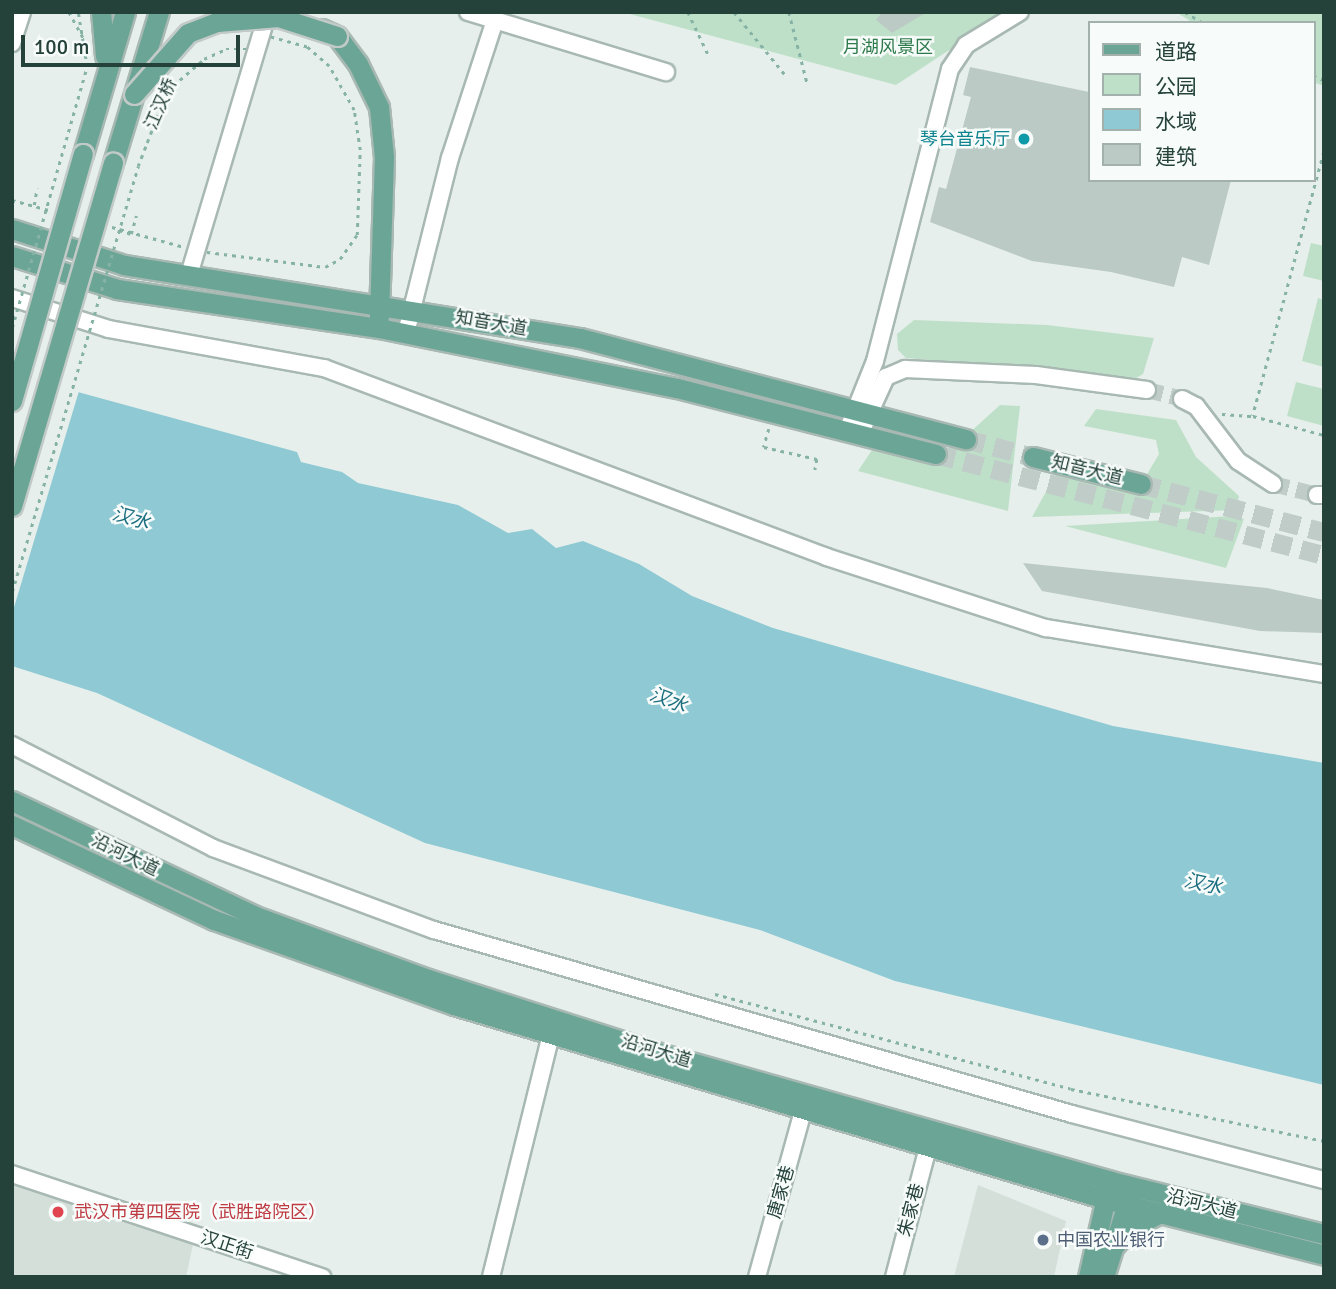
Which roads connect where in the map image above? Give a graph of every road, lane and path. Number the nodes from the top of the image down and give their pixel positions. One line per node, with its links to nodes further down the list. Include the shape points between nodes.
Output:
1 (22, 12): 17 (street)
2 (69, 12): 18 (path, bridge)
3 (78, 12): 18 (path, bridge)
4 (101, 12): 25 (main road, via 106,41)
5 (125, 12): 25 (main road)
6 (159, 12): 27 (main road)
7 (268, 12): 36 (street)
8 (290, 12): 16 (main road, bridge)
9 (468, 12): 14 (street)
10 (688, 12): 20 (path)
11 (734, 12): 23 (path)
12 (789, 12): 24 (path)
13 (1020, 12): 43 (street, via 966,45 950,69)
14 (495, 20): 22 (street); 39 (street, via 450,158)
15 (260, 34): 34 (path, bridge, via 307,47 342,84 354,110 360,150 357,235 340,259 325,267)
16 (337, 36): 27 (main road, bridge, via 278,18 217,22 188,33); 38 (main road, via 370,83 379,107 384,157)
17 (12, 43)
18 (86, 43): 30 (path, bridge, via 83,89)
19 (246, 49): 26 (path, bridge, via 226,49 204,59)
20 (709, 56)
21 (177, 69): 26 (path, 江汉桥, bridge)
22 (666, 72)
23 (787, 77)
24 (807, 82)
25 (103, 87): 47 (main road, bridge)
26 (164, 93): 33 (path, 江汉桥, bridge)
27 (134, 94): 60 (main road, bridge)
28 (1324, 152): 49 (path)
29 (37, 188): 30 (path, via 32,205)
30 (47, 209): 40 (path, bridge)
31 (136, 216): 33 (path, bridge, via 131,234)
32 (12, 229): 36 (main road, 知音大道, via 92,257)
33 (119, 230): 61 (path, 江汉桥, bridge)
34 (207, 252)
35 (12, 256): 41 (main road, 知音大道, via 117,289)
36 (189, 275): 38 (main road, 知音大道)
37 (12, 298): 62 (street, via 108,329 324,368 827,557 1046,628)
38 (379, 304): 39 (main road, 知音大道); 41 (main road)
39 (412, 309): 42 (street); 48 (main road, 知音大道, via 580,338)
40 (12, 328)
41 (379, 328): 42 (main road, 知音大道)
42 (406, 333): 52 (main road, 知音大道, via 677,388)
43 (878, 347): 44 (street); 48 (street)
44 (895, 371): 45 (street, via 1023,374); 48 (street)
45 (1147, 390)
46 (1182, 399): 50 (street)
47 (12, 401)
48 (861, 413): 52 (street); 54 (main road, 知音大道)
49 (1253, 416): 50 (path, via 1236,411); 53 (path)
50 (1205, 418): 59 (street, via 1238,461)
51 (769, 426): 57 (path, via 764,447 817,459)
52 (854, 433): 55 (main road, 知音大道)
53 (1324, 435)
54 (966, 439)
55 (936, 454)
56 (1033, 457): 58 (main road, 知音大道)
57 (815, 470)
58 (1141, 484)
59 (1273, 484)
60 (12, 506)
61 (12, 592)
62 (1324, 674)
63 (12, 745): 72 (street, via 213,848 433,929 1072,1114)
64 (12, 801): 74 (main road, 沿河大道, via 254,916 428,979)
65 (12, 825): 67 (main road, 沿河大道, via 214,920)
66 (707, 992): 69 (path, via 1071,1089)
67 (551, 1035): 68 (main road, 沿河大道); 81 (street)
68 (804, 1108): 70 (main road, 沿河大道); 82 (street, 唐家巷)
69 (1324, 1141)
70 (929, 1144): 73 (main road, 沿河大道); 83 (street, 朱家巷)
71 (12, 1174): 80 (street, 汉正街)
72 (1324, 1180)
73 (1070, 1185): 74 (main road, 沿河大道); 79 (main road, via 1095,1220)
74 (1108, 1190): 75 (main road, 沿河大道); 79 (main road)
75 (1130, 1195): 76 (main road, 沿河大道); 77 (main road, 沿河大道); 79 (main road)
76 (1162, 1212): 78 (main road, 沿河大道); 79 (main road, via 1118,1237)
77 (1324, 1234)
78 (1324, 1255)
79 (1098, 1269)
80 (322, 1277)
81 (491, 1277)
82 (757, 1277)
83 (894, 1277)

